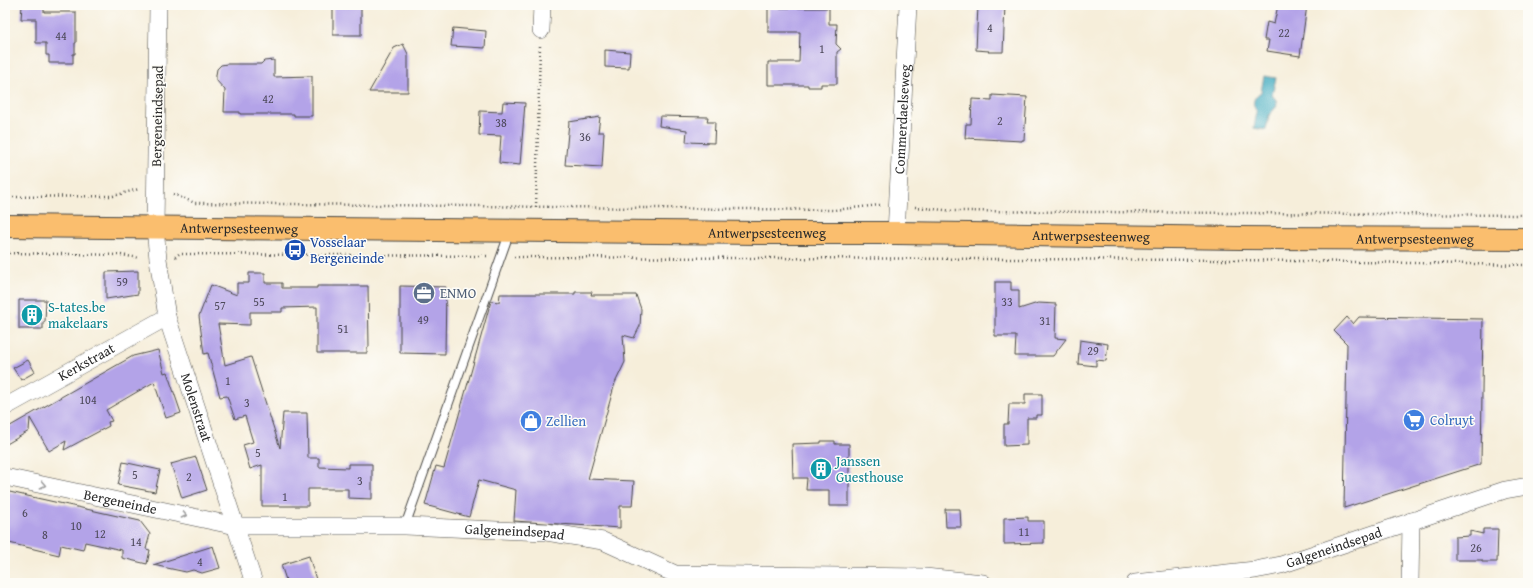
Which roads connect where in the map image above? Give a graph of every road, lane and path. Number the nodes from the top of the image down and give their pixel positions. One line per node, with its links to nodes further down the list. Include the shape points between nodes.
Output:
1 (158, 5): 5 (street, Bergeneindsepad)
2 (542, 5): 4 (street)
3 (908, 5): 7 (street, Commerdaelseweg)
4 (540, 30): 8 (path)
5 (155, 188): 6 (path, via 138,188 113,196); 8 (path, via 195,203); 11 (street, Bergeneindsepad)
6 (5, 196)
7 (897, 205): 8 (path, via 834,210); 9 (path, via 954,211); 14 (street, Commerdaelseweg)
8 (536, 206): 13 (path)
9 (1528, 215)
10 (5, 226): 11 (main road, Antwerpsesteenweg)
11 (155, 228): 12 (main road, Antwerpsesteenweg); 18 (street, Molenstraat)
12 (510, 230): 13 (main road, Antwerpsesteenweg); 17 (lane)
13 (534, 231): 14 (main road, Antwerpsesteenweg)
14 (896, 233): 15 (main road, Antwerpsesteenweg)
15 (1528, 239)
16 (5, 253): 18 (path, via 121,255)
17 (502, 256): 18 (path, via 179,254 171,259); 19 (path, via 1240,260); 26 (lane)
18 (158, 259): 20 (street, Molenstraat)
19 (1528, 265)
20 (167, 317): 21 (street, Kerkstraat); 25 (street, Molenstraat)
21 (5, 407)
22 (5, 477): 25 (street, Bergeneinde, one-way to 25)
23 (1528, 486): 24 (street, Galgeneindsepad, via 1491,494)
24 (1410, 521): 30 (street, Galgeneindsepad, via 1281,565); 31 (street)
25 (236, 526): 26 (street, Galgeneindsepad); 28 (street, Molenstraat)
26 (405, 526): 27 (street, Galgeneindsepad, via 546,532 603,541 674,574)
27 (786, 580): 29 (street, Galgeneindsepad, via 925,577)
28 (254, 583)
29 (983, 583)
30 (1135, 583)
31 (1410, 583)

